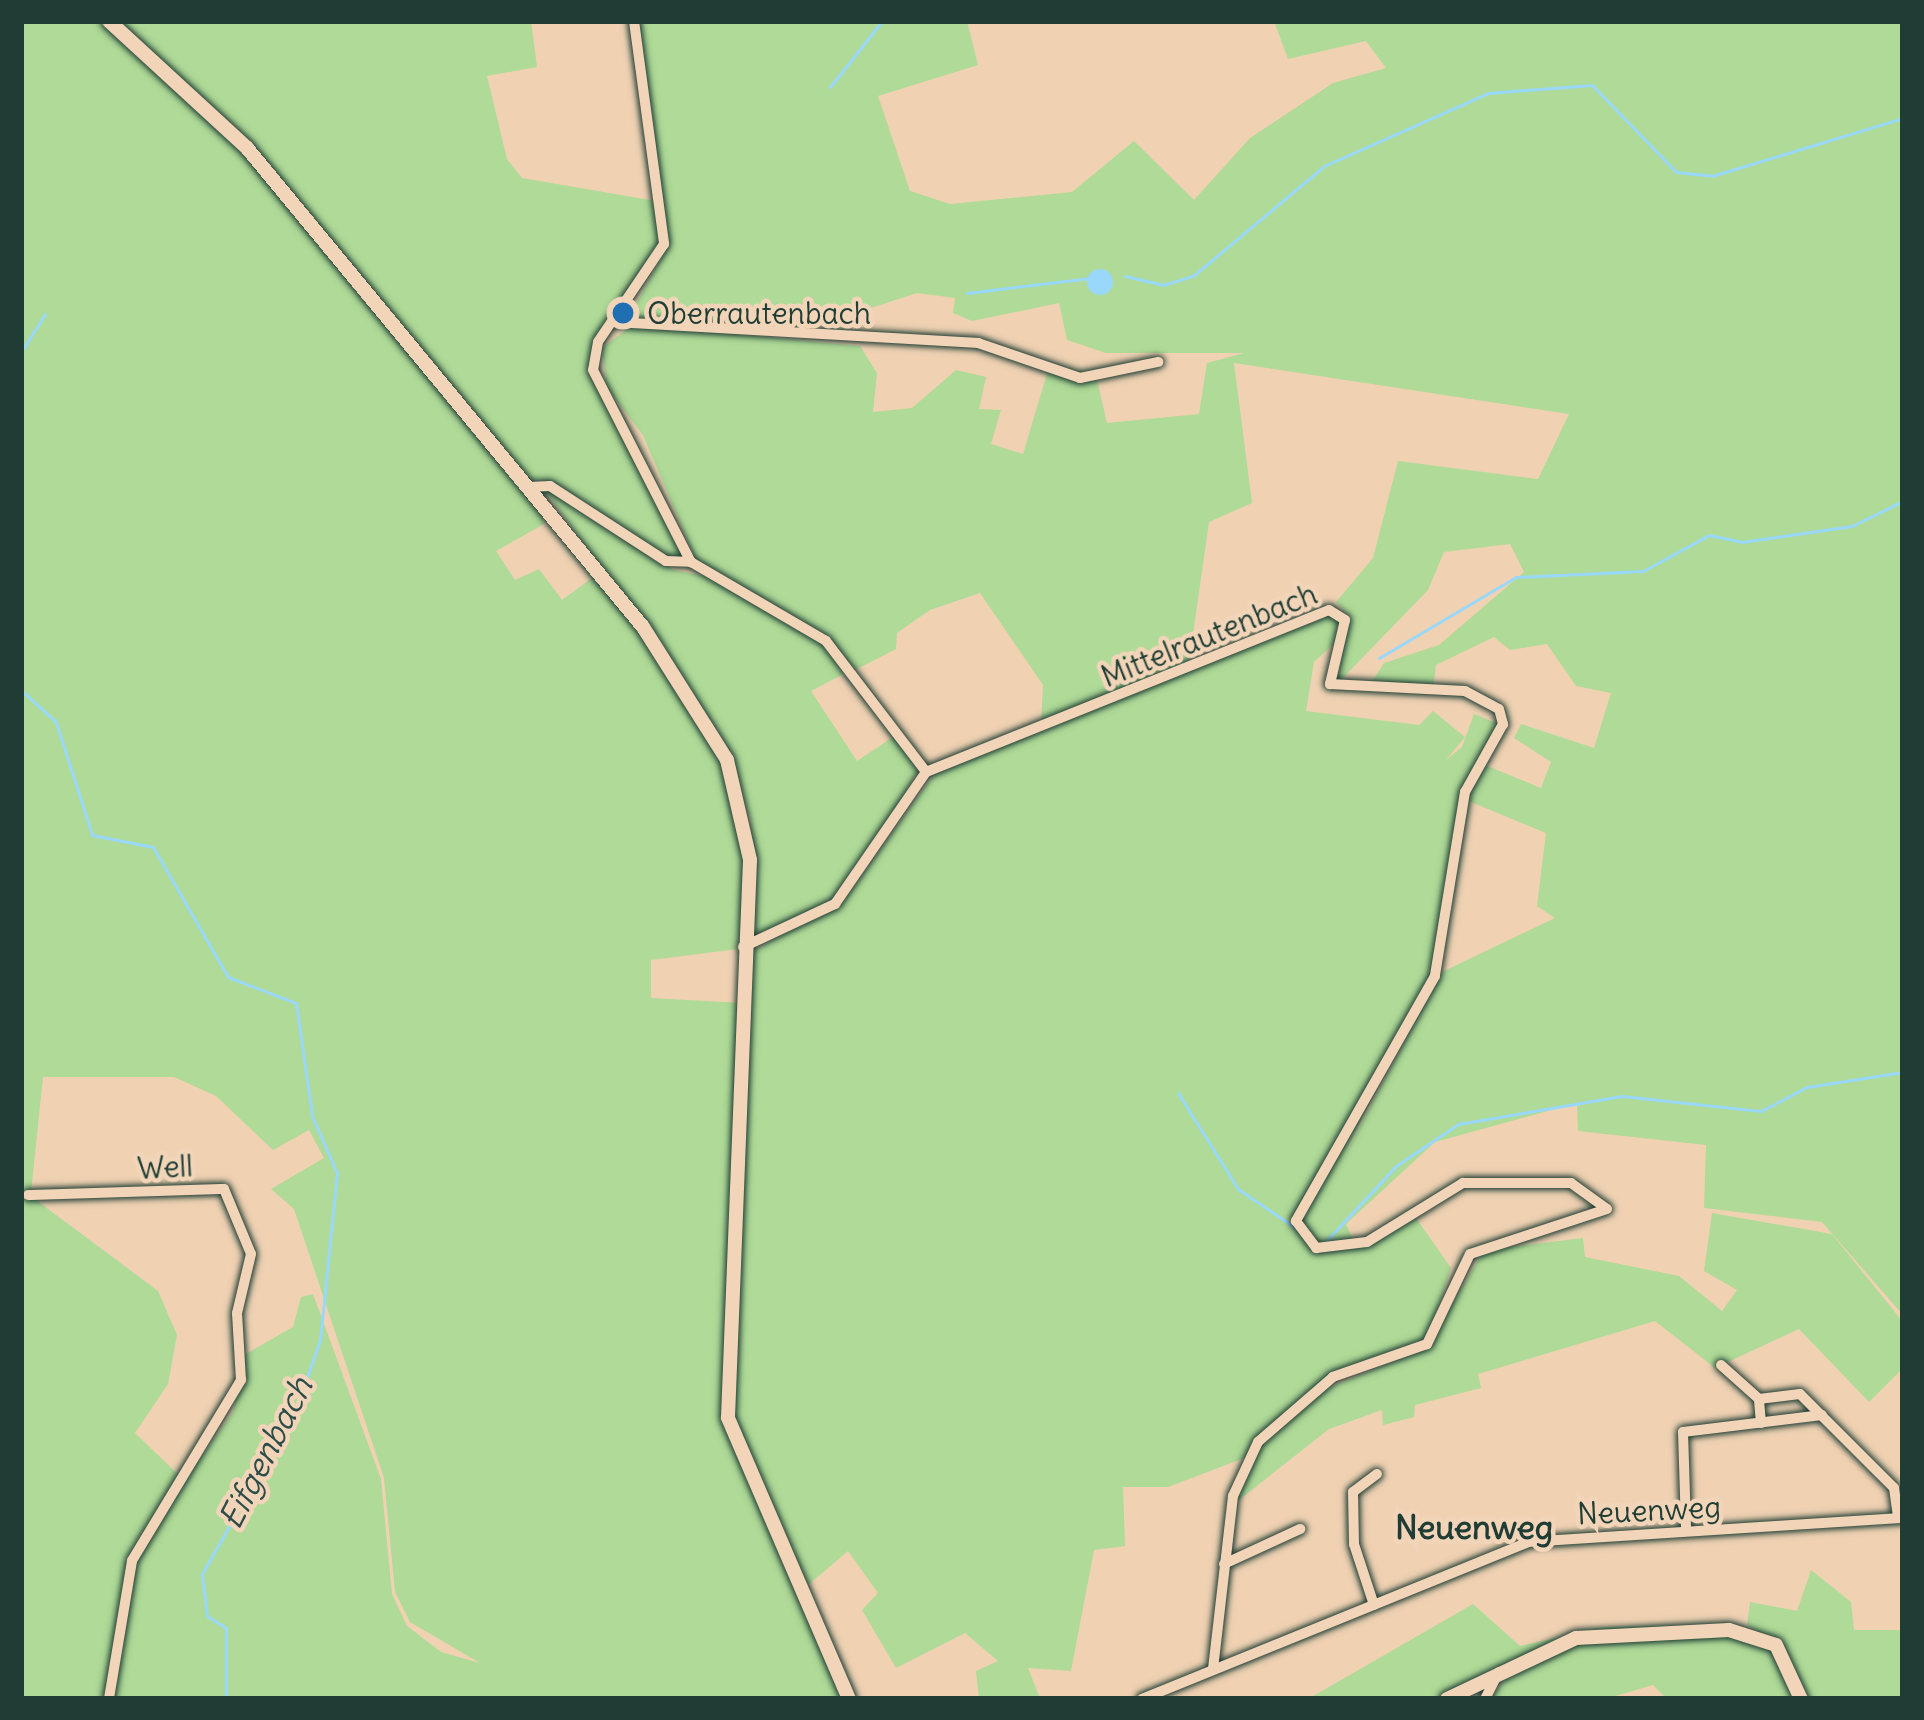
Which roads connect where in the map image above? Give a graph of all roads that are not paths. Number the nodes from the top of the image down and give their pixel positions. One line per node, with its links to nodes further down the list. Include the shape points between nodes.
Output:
1 (109, 21): 5 (main road, via 222,119)
2 (634, 21): 3 (street, via 664,244)
3 (615, 322): 4 (street, via 978,343 1080,378); 6 (street, via 593,370)
4 (1158, 362)
5 (529, 487): 6 (street, via 550,486 670,564); 8 (main road, via 664,654 720,744 749,849)
6 (691, 562): 7 (street, via 826,641)
7 (926, 772): 8 (street, via 836,904); 20 (street, Mittelrautenbach, via 1334,609 1345,626 1330,684 1465,691 1499,709 1503,724 1465,792 1435,976 1340,1160 1298,1205 1304,1236 1328,1250 1366,1242 1448,1186 1571,1183 1606,1198 1604,1212 1471,1254 1418,1352 1333,1377 1258,1442 1238,1478)
8 (742, 947): 25 (main road, via 728,1418)
9 (28, 1196): 24 (street, Well, via 224,1189 250,1254 237,1313 241,1380 132,1561)
10 (1721, 1365): 11 (street)
11 (1759, 1400): 12 (street, via 1796,1393); 13 (street)
12 (1822, 1415): 13 (street); 16 (street)
13 (1761, 1423): 18 (street, via 1683,1432)
14 (1903, 1473): 16 (street)
15 (1377, 1474): 21 (street, via 1353,1492 1354,1544)
16 (1889, 1483): 17 (street)
17 (1900, 1516): 18 (street, Neuenweg)
18 (1686, 1527): 21 (street, Neuenweg, via 1528,1542)
19 (1300, 1529): 20 (street)
20 (1224, 1564): 22 (street)
21 (1373, 1605): 22 (street, Neuenweg)
22 (1213, 1669): 26 (street, Neuenweg)
23 (1499, 1672): 27 (main road); 28 (street); 29 (main road, via 1593,1635 1743,1630 1776,1645)
24 (110, 1699)
25 (850, 1699)
26 (1142, 1699)
27 (1447, 1699)
28 (1485, 1699)
29 (1801, 1699)

